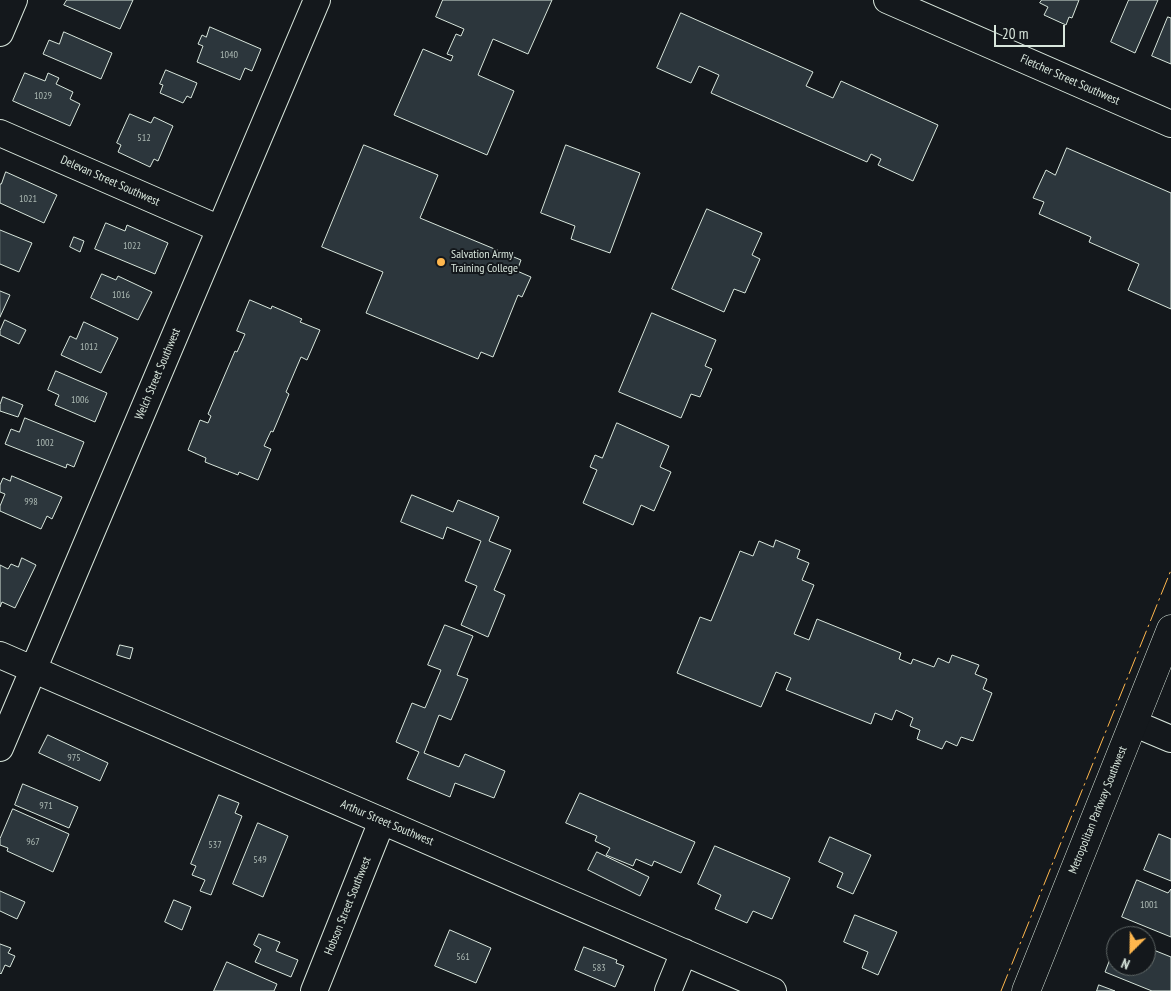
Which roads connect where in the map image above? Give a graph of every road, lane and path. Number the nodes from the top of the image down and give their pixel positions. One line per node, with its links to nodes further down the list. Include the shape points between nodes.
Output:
1 (14, 0): 4 (street)
2 (317, 0): 7 (street, Welch Street Southwest)
3 (888, 0): 5 (street, Fletcher Street Southwest)
4 (0, 33)
5 (1171, 124)
6 (0, 133): 7 (street, Delevan Street Southwest)
7 (220, 229): 10 (street, Welch Street Southwest)
8 (1171, 628): 11 (main road, Metropolitan Parkway Southwest)
9 (0, 655): 10 (street, Arthur Street Southwest)
10 (33, 669): 13 (street, Welch Street Southwest); 14 (street, Arthur Street Southwest)
11 (1132, 723): 12 (street); 19 (main road, Metropolitan Parkway Southwest)
12 (1171, 739)
13 (0, 748)
14 (382, 821): 15 (street, Arthur Street Southwest); 16 (street, Hobson Street Southwest)
15 (684, 952): 17 (street); 18 (street, Arthur Street Southwest)
16 (314, 991)
17 (668, 991)
18 (773, 991)
19 (1026, 991)

